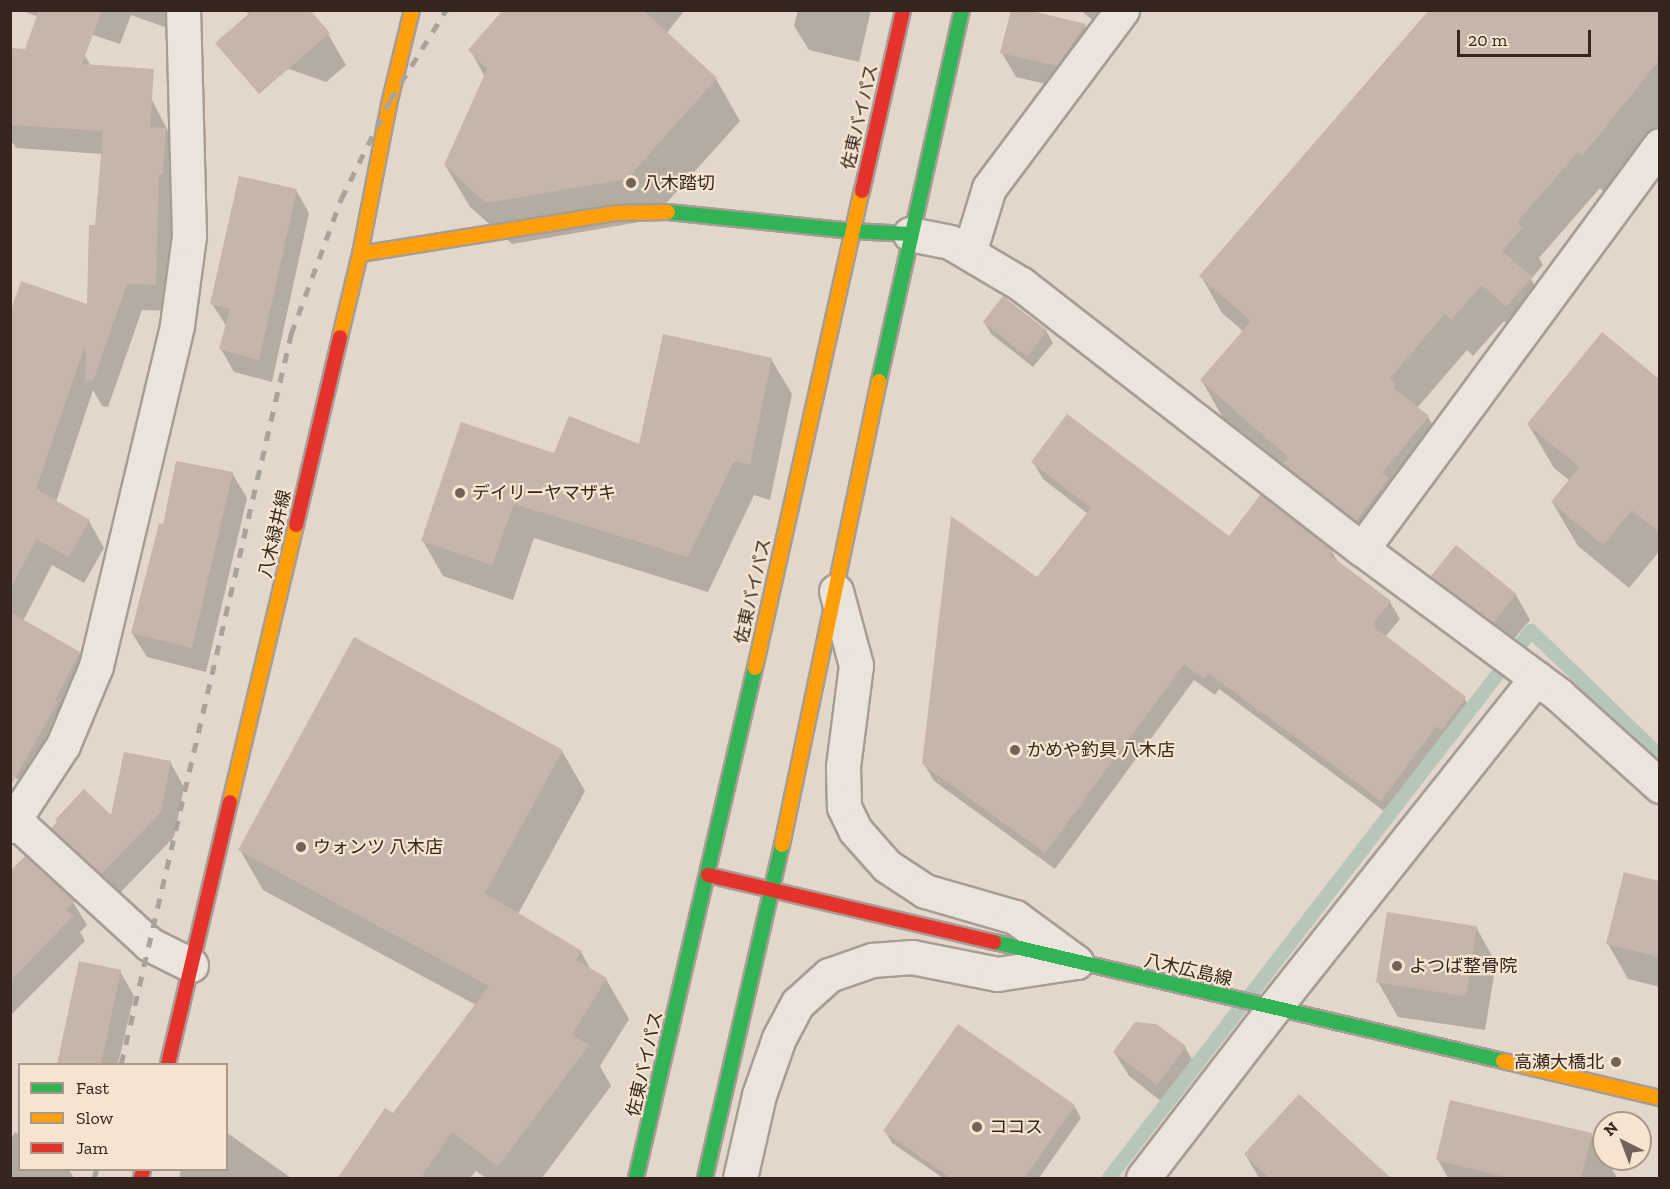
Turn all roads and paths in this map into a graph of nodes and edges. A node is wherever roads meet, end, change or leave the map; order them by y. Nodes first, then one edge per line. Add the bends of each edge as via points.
1 (183, 10) edge
2 (412, 10) edge
3 (903, 10) edge
4 (962, 10) edge
5 (1122, 10) edge
6 (1659, 145) edge
7 (852, 231) junction
8 (910, 234) junction
9 (360, 254) junction
10 (969, 254) junction
11 (1362, 549) junction
12 (836, 591) junction
13 (1536, 678) junction
14 (1659, 786) edge
15 (12, 821) edge
16 (708, 875) junction
17 (773, 890) junction
18 (1076, 962) junction
19 (191, 965) junction
20 (1273, 1009) junction
21 (168, 1063) edge
22 (1659, 1098) edge
23 (636, 1179) edge
24 (705, 1179) edge
25 (740, 1179) edge
26 (1143, 1179) edge

1 - 15 street via 189,236 177,325 96,666 63,745
2 - 9 main road, 八木緑井線
3 - 7 main road, 佐東バイパス
4 - 8 main road
5 - 10 street via 989,188
6 - 11 street
7 - 8 main road
7 - 9 main road via 684,212 617,213
7 - 16 main road, 佐東バイパス
8 - 10 street via 950,242
8 - 12 main road
9 - 19 main road, 八木緑井線
10 - 11 street via 1021,284
11 - 13 street
12 - 17 main road
12 - 18 street via 856,665 843,767 844,807 855,830 887,866 926,891 1015,917
13 - 14 street
13 - 20 street
15 - 19 street via 149,944
16 - 17 main road, 八木広島線
16 - 23 main road, 佐東バイパス
17 - 18 main road, 八木広島線
17 - 24 main road
18 - 20 main road, 八木広島線
18 - 25 street via 997,974 912,957 872,960 829,975 798,1003 779,1038 759,1095
19 - 21 main road, 八木緑井線
20 - 22 main road, 八木広島線
20 - 26 street

